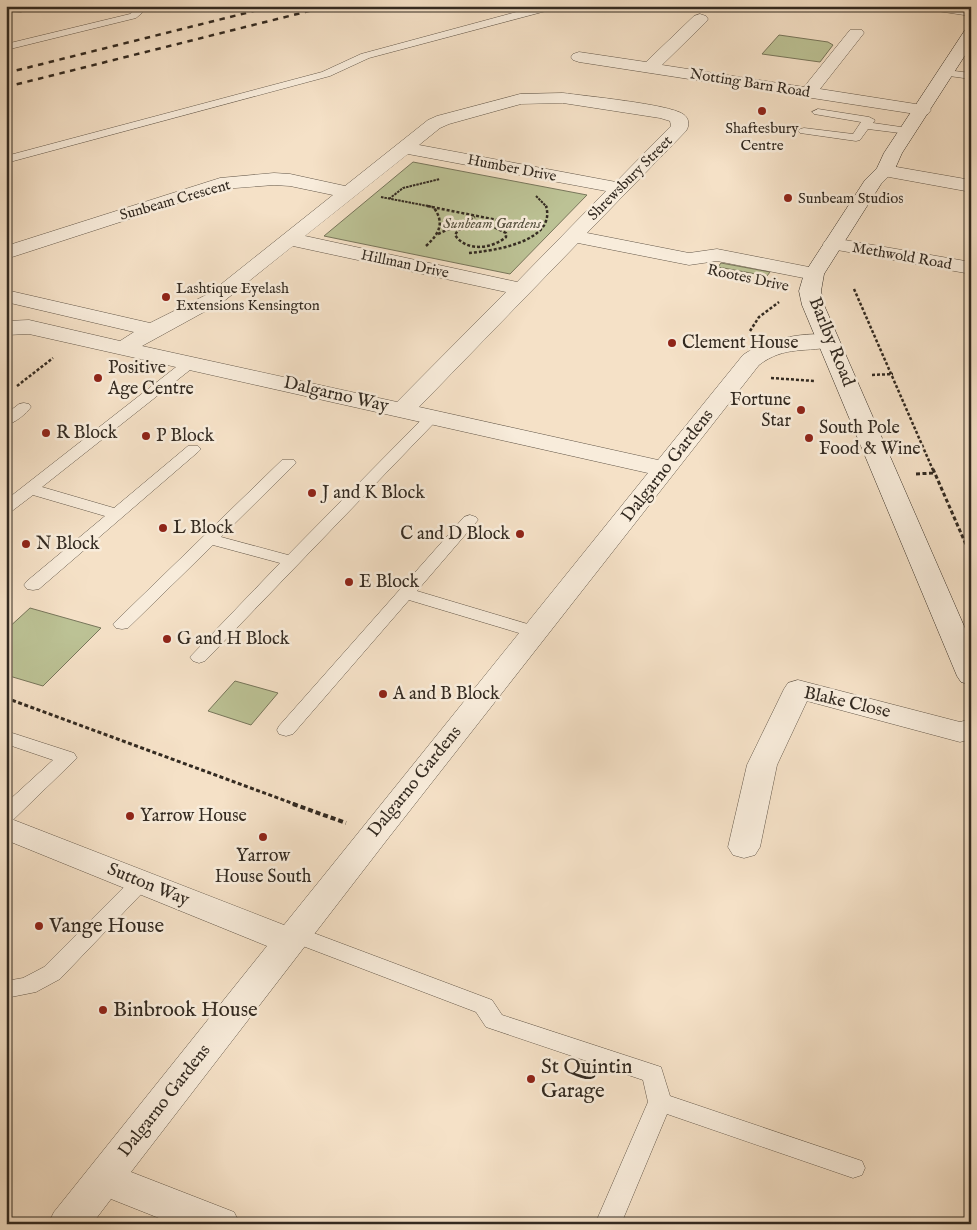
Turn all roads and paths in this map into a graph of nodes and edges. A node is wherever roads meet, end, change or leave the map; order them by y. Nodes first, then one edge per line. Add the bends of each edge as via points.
1 (32, 6) edge
2 (137, 6) edge
3 (560, 6) edge
4 (937, 6) edge
5 (6, 8) edge
6 (971, 11) edge
7 (700, 19) dead end
8 (856, 33) dead end
9 (971, 33) edge
10 (6, 47) edge
11 (579, 57) dead end
12 (650, 68) junction
13 (946, 73) junction
14 (971, 76) edge
15 (809, 92) junction
16 (922, 110) junction
17 (818, 112) dead end
18 (865, 125) junction
19 (804, 131) dead end
20 (908, 131) junction
21 (404, 148) junction
22 (6, 160) edge
23 (885, 171) junction
24 (446, 178) dead end
25 (971, 186) edge
26 (620, 188) junction
27 (348, 192) junction
28 (532, 193) dead end
29 (380, 197) dead end
30 (388, 199) junction
31 (434, 208) junction
32 (477, 216) junction
33 (460, 223) junction
34 (466, 226) junction
35 (541, 229) junction
36 (546, 230) dead end
37 (437, 234) junction
38 (573, 236) junction
39 (289, 239) junction
40 (833, 244) junction
41 (496, 245) junction
42 (500, 248) junction
43 (430, 250) dead end
44 (6, 252) edge
45 (467, 253) dead end
46 (971, 268) edge
47 (812, 282) junction
48 (521, 289) junction
49 (854, 289) dead end
50 (6, 296) edge
51 (6, 328) edge
52 (153, 330) junction
53 (79, 338) junction
54 (828, 341) junction
55 (124, 348) junction
56 (190, 362) junction
57 (772, 371) dead end
58 (893, 374) junction
59 (873, 375) dead end
60 (816, 381) dead end
61 (14, 388) dead end
62 (24, 407) dead end
63 (403, 410) junction
64 (432, 417) junction
65 (6, 421) edge
66 (193, 449) dead end
67 (288, 463) dead end
68 (665, 469) junction
69 (933, 473) junction
70 (919, 474) dead end
71 (30, 489) junction
72 (6, 508) edge
73 (116, 514) junction
74 (470, 520) dead end
75 (210, 539) junction
76 (971, 556) edge
77 (291, 561) junction
78 (33, 585) dead end
79 (407, 594) junction
80 (122, 624) dead end
81 (535, 632) junction
82 (199, 657) dead end
83 (971, 676) edge
84 (6, 698) edge
85 (971, 729) edge
86 (286, 730) dead end
87 (6, 737) edge
88 (6, 815) edge
89 (6, 828) edge
90 (375, 833) junction
91 (744, 847) dead end
92 (141, 882) junction
93 (293, 938) junction
94 (6, 990) edge
95 (660, 1102) junction
96 (853, 1168) dead end
97 (104, 1179) junction
98 (68, 1224) edge
99 (220, 1224) edge
100 (608, 1224) edge

1 - 5 lane
2 - 10 lane via 137,13 133,16
3 - 22 lane via 365,56 326,74
4 - 6 street
7 - 12 street
8 - 15 street
9 - 13 street, Barlby Road
11 - 12 street, Notting Barn Road
12 - 15 street, Notting Barn Road
13 - 14 lane
13 - 16 street, Barlby Road
15 - 16 street, Notting Barn Road
16 - 20 street, Barlby Road
17 - 18 lane via 869,120
18 - 19 lane via 856,138
18 - 20 lane
20 - 23 street, Barlby Road
21 - 26 street, Humber Drive
21 - 26 street, Shrewsbury Street via 434,124 520,99 572,98 676,117 680,127
21 - 27 street, Shrewsbury Street
23 - 25 street
23 - 40 street, Barlby Road via 874,180
24 - 30 path via 403,188
26 - 38 street, Shrewsbury Street
27 - 39 street, Shrewsbury Street
27 - 44 street, Sunbeam Crescent via 274,179 220,184
28 - 35 path via 546,207 547,218
29 - 30 path
30 - 31 path
31 - 32 path
31 - 37 path via 442,222
32 - 33 path
32 - 35 path
33 - 34 path
33 - 37 path
34 - 41 path via 485,224 502,229 506,238
34 - 41 path via 458,230 457,240 473,246
35 - 36 path
35 - 42 path via 513,245
37 - 43 path via 422,249
38 - 47 street, Rootes Drive via 689,259 703,269
38 - 48 street, Shrewsbury Street
39 - 48 street, Hillman Drive
39 - 52 street, Shrewsbury Street via 217,297
40 - 46 street, Methwold Road
40 - 47 street, Barlby Road
41 - 42 path
42 - 45 path
47 - 54 street, Barlby Road via 813,305
48 - 63 street, Shrewsbury Street
49 - 58 path
50 - 52 street
51 - 53 street, Dalgarno Way via 29,327
52 - 55 street, Shrewsbury Street
53 - 55 street, Dalgarno Way
53 - 61 path
54 - 68 street, Dalgarno Gardens via 760,352
54 - 83 street, Barlby Road
55 - 56 street, Dalgarno Way
56 - 63 street, Dalgarno Way
56 - 71 lane
57 - 60 path via 766,378
58 - 59 path
58 - 69 path
62 - 65 lane
63 - 64 street, Dalgarno Way
64 - 68 street, Dalgarno Way
64 - 77 lane
66 - 73 lane
67 - 75 lane
68 - 81 street, Dalgarno Gardens
69 - 70 path
69 - 76 path
71 - 72 lane
71 - 73 lane
73 - 78 lane
74 - 79 lane
75 - 77 lane
75 - 80 lane
77 - 82 lane
79 - 81 lane
79 - 86 lane
81 - 90 street, Dalgarno Gardens
84 - 90 path
85 - 91 street, Blake Close via 960,732 798,689 762,765
87 - 88 lane via 67,758
89 - 92 street, Sutton Way
90 - 93 street, Dalgarno Gardens
92 - 93 street, Sutton Way
92 - 94 lane via 52,973 28,986
93 - 95 lane via 484,1006 494,1021 653,1074
93 - 97 street, Dalgarno Gardens
95 - 96 lane
95 - 100 lane
97 - 98 street, Dalgarno Gardens
97 - 99 street

